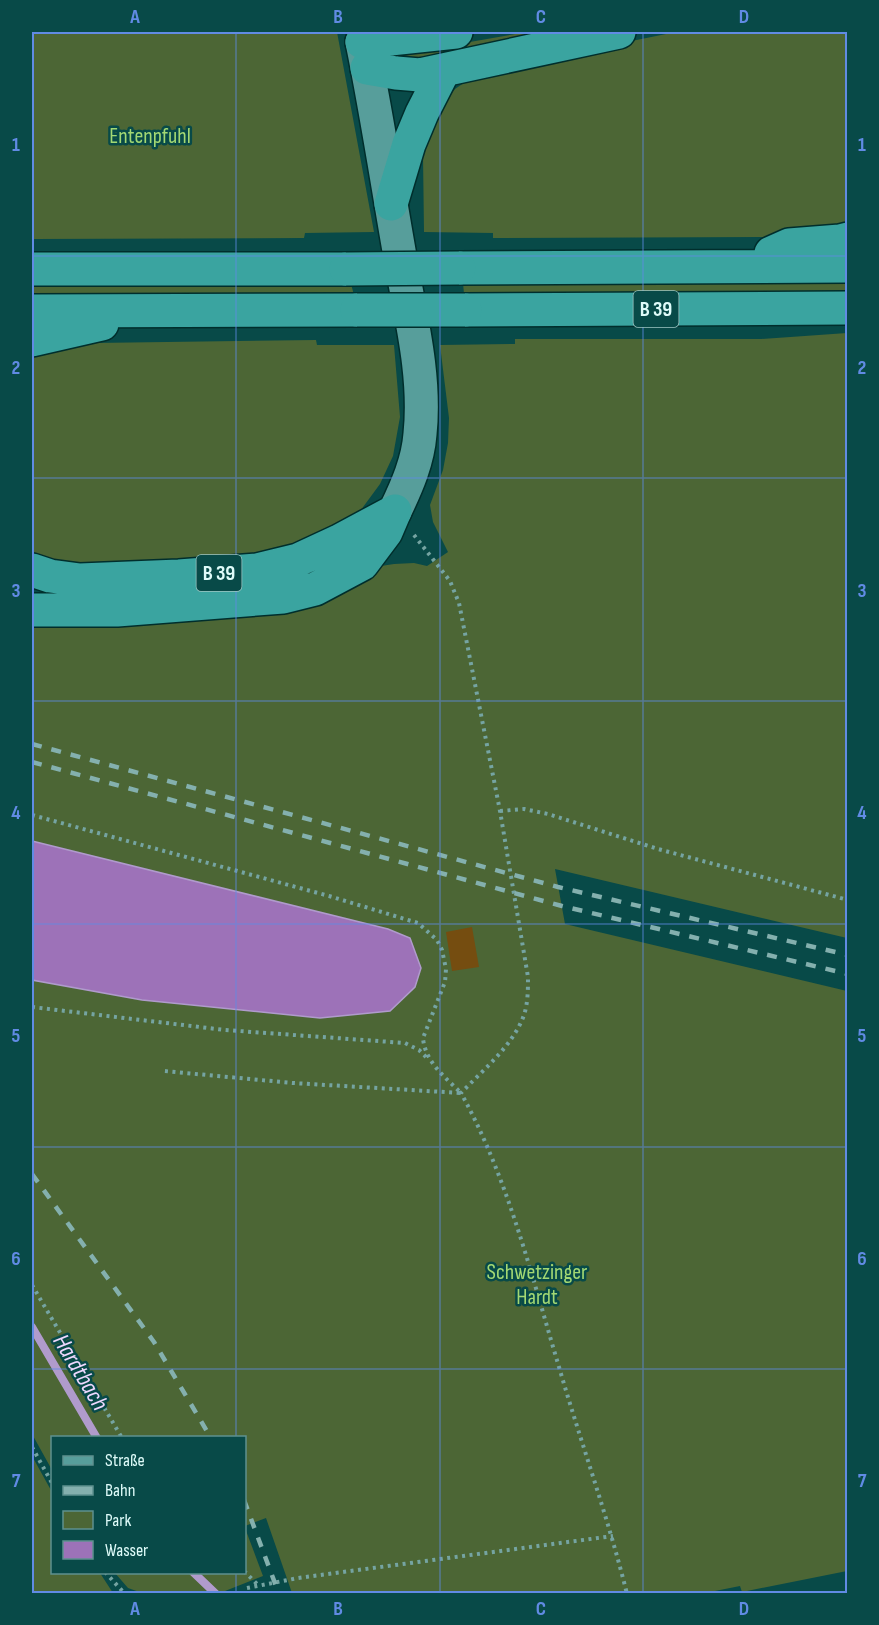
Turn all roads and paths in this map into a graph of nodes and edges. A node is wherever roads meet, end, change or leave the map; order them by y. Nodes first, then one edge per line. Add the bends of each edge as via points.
1 (456, 32) edge
2 (619, 32) edge
3 (363, 47) edge
4 (444, 70) junction
5 (391, 204) junction
6 (848, 239) edge
7 (848, 266) edge
8 (740, 267) junction
9 (32, 269) edge
10 (848, 308) edge
11 (32, 311) edge
12 (153, 312) junction
13 (32, 340) edge
14 (395, 511) junction
15 (32, 570) edge
16 (32, 610) edge
17 (500, 811) junction
18 (32, 815) edge
19 (848, 900) edge
20 (32, 1007) edge
21 (430, 1061) junction
22 (164, 1071) dead end
23 (461, 1093) junction
24 (32, 1285) edge
25 (121, 1436) edge
26 (32, 1447) edge
27 (51, 1481) edge
28 (613, 1536) junction
29 (246, 1573) edge
30 (106, 1574) edge
31 (257, 1584) junction
32 (247, 1588) dead end
33 (125, 1593) edge
34 (627, 1593) edge

1 - 3 highway
2 - 4 highway
3 - 4 highway via 396,73 420,75
3 - 5 main road
4 - 5 highway via 409,144
5 - 14 main road via 416,346 422,412 415,464
6 - 8 highway, B 39 via 789,245
7 - 8 highway, B 39
8 - 9 highway, B 39, bridge
10 - 12 highway, B 39, bridge
11 - 12 highway, B 39
12 - 13 highway, B 39
14 - 15 highway, B 39 via 298,560 257,570 80,580
14 - 16 highway via 386,532 362,564 315,589 283,597 139,609
14 - 17 path via 450,582 459,603
17 - 19 path via 524,809 548,814 658,849
17 - 23 path via 528,977 527,999 523,1019 512,1038
18 - 21 path via 418,923 437,940 446,969 445,982 423,1038
20 - 21 path via 225,1030 405,1043
21 - 23 path
22 - 23 path
23 - 28 path via 481,1130 514,1218
24 - 25 path
26 - 27 path
28 - 31 path
28 - 34 path
29 - 31 path
30 - 33 path
31 - 32 path

